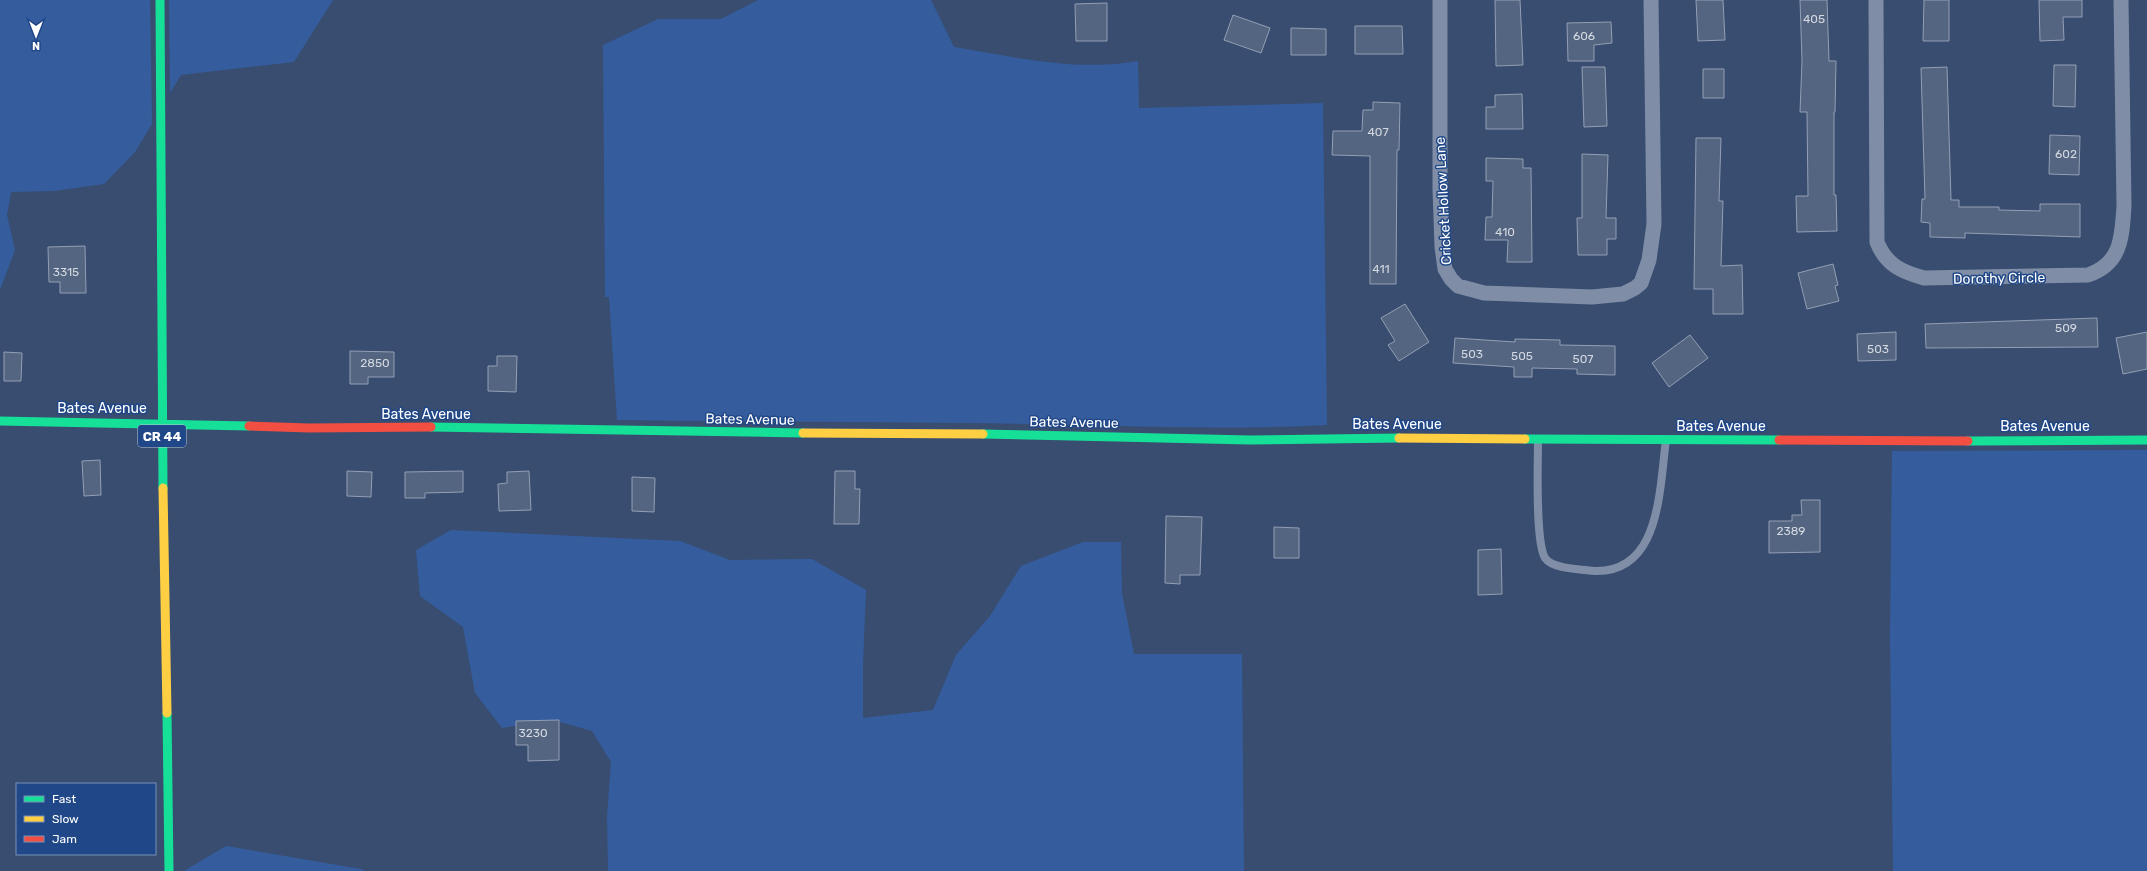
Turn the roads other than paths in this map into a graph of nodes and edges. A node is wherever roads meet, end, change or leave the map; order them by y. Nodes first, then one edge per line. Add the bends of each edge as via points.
1 (160, 0) edge
2 (1440, 0) edge
3 (1651, 0) edge
4 (1876, 0) edge
5 (2120, 0) edge
6 (0, 421) edge
7 (162, 422) junction
8 (1538, 439) junction
9 (1666, 440) junction
10 (2147, 440) edge
11 (169, 871) edge

1 - 7 street, CR 44
2 - 3 street, Cricket Hollow Lane via 1440,189 1445,269 1458,286 1484,293 1592,297 1623,294 1635,288 1641,283 1649,260 1654,224
4 - 5 street, Dorothy Circle via 1877,242 1881,252 1895,268 1924,278 2088,275 2110,262 2117,253 2123,231 2124,206
6 - 7 street, Bates Avenue
7 - 8 street, Bates Avenue via 309,428 428,427 792,434 958,433 1250,440
7 - 11 street, CR 44
8 - 9 street, Bates Avenue
8 - 9 lane via 1539,519 1545,558 1552,563 1589,571 1623,565 1636,556 1646,544 1652,531 1657,506
9 - 10 street, Bates Avenue

